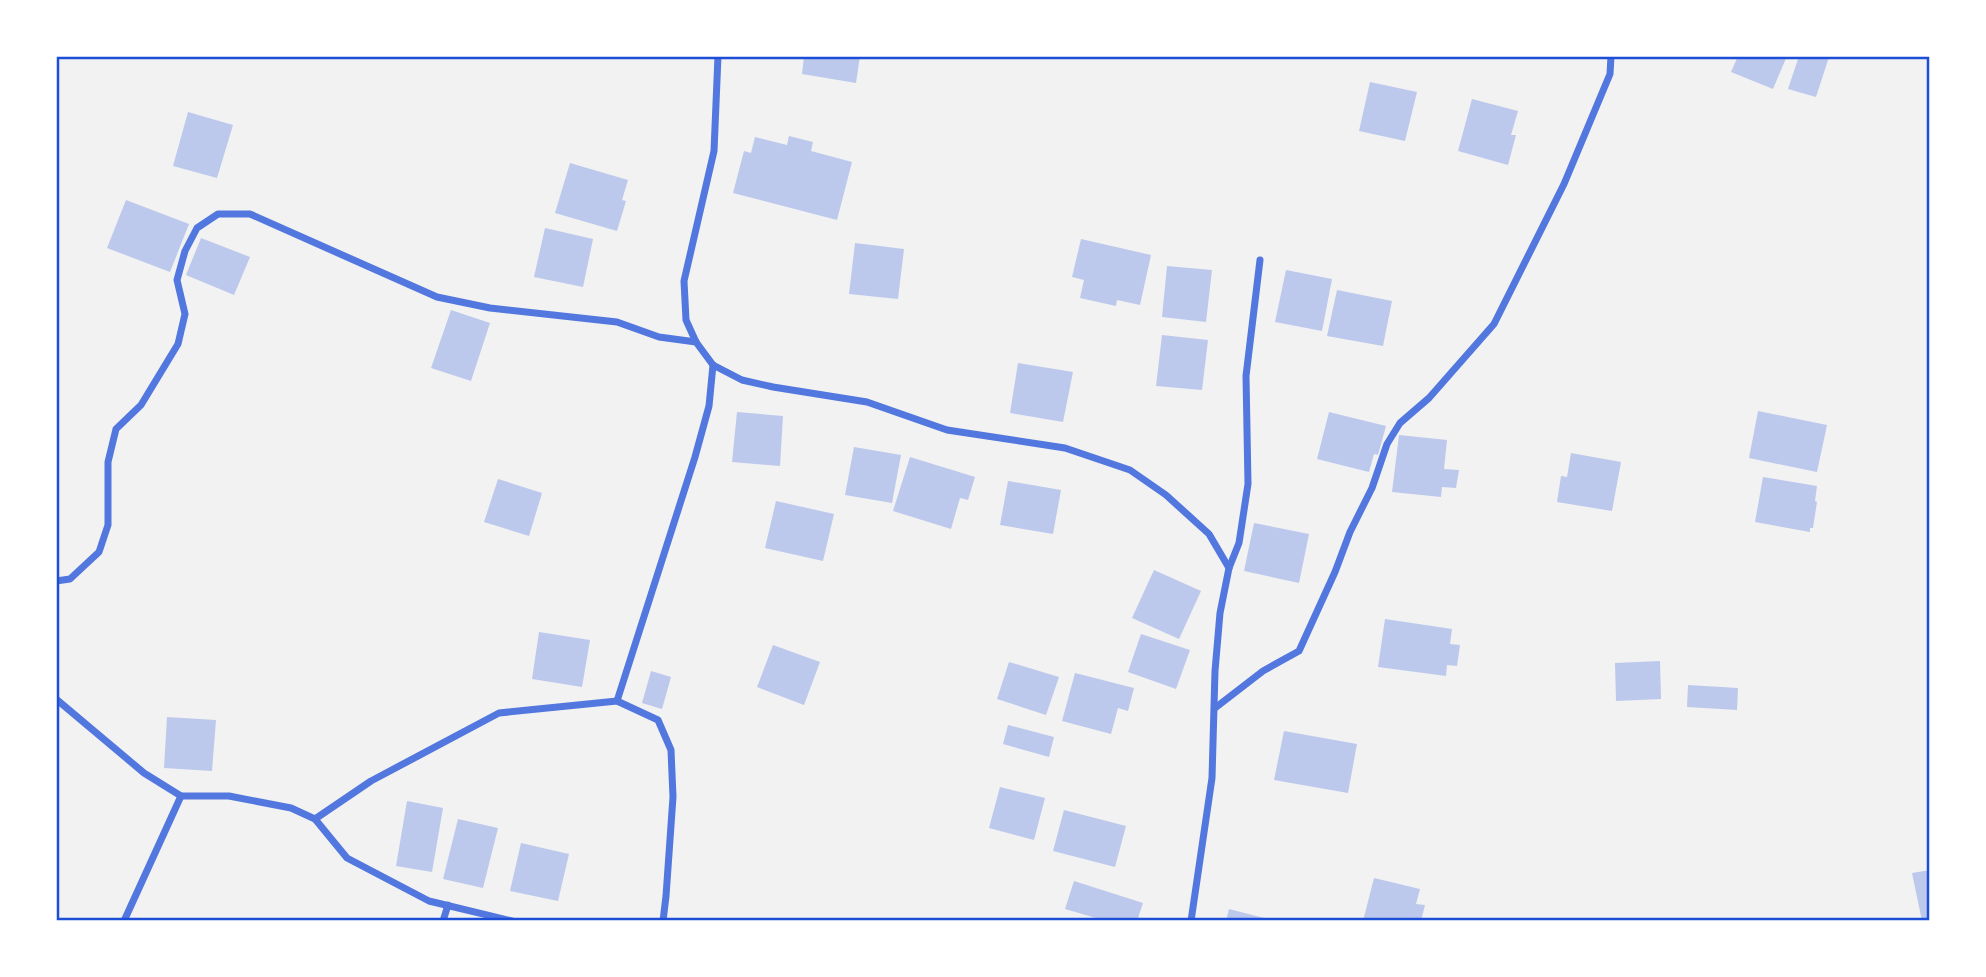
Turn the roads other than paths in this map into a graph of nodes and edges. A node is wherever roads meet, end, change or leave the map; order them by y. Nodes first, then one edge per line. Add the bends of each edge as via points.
1 (718, 56) edge
2 (1611, 56) edge
3 (1260, 260) dead end
4 (696, 342) junction
5 (713, 365) junction
6 (1228, 568) junction
7 (56, 581) edge
8 (56, 699) edge
9 (617, 701) junction
10 (1215, 708) junction
11 (181, 796) junction
12 (315, 819) junction
13 (448, 905) junction
14 (124, 921) edge
15 (443, 921) edge
16 (512, 921) edge
17 (663, 921) edge
18 (1191, 921) edge

1 - 4 street via 714,151 684,281 686,320
2 - 10 street via 1610,75 1564,184 1494,324 1429,398 1400,423 1387,444 1299,650
3 - 6 street via 1246,376 1248,484 1239,543
4 - 5 street
4 - 7 street via 659,337 617,322 436,297 250,214 218,215 197,228 177,280 185,314 178,344 141,405 116,429 108,462 108,525 99,552 70,579
5 - 6 street via 742,380 867,402 947,430 1065,448 1130,470 1209,534
5 - 9 street via 709,406 695,457
6 - 10 street via 1220,613
8 - 11 street via 144,773
9 - 12 street via 499,713 371,780
9 - 17 street via 659,720 671,750 672,822
10 - 18 street via 1212,778
11 - 12 street via 229,796 291,808
11 - 14 street
12 - 13 street via 347,858 429,901
13 - 15 street
13 - 16 street

